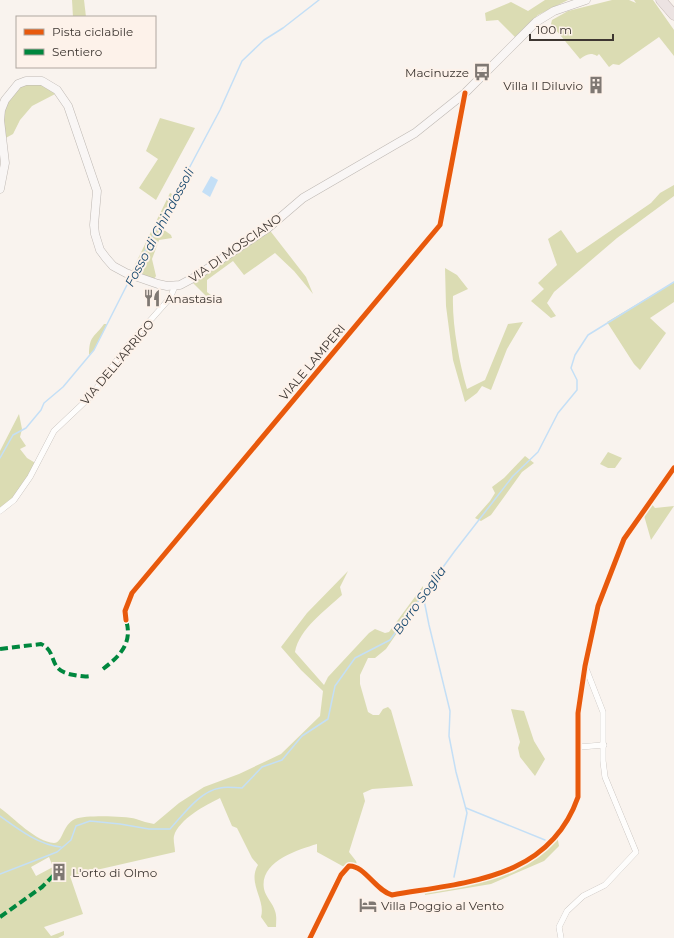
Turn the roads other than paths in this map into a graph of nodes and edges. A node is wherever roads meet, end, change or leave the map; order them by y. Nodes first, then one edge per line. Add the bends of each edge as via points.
1 (586, 0) edge
2 (661, 0) edge
3 (674, 15) edge
4 (465, 93) junction
5 (0, 189) edge
6 (175, 286) junction
7 (674, 468) edge
8 (0, 511) edge
9 (126, 620) dead end
10 (585, 666) junction
11 (604, 745) junction
12 (579, 747) junction
13 (310, 938) edge
14 (561, 938) edge

1 - 4 main road, VIA DI MOSCIANO via 554,11 536,22
2 - 3 highway
4 - 6 main road, VIA DI MOSCIANO via 415,133 304,198 268,228 195,277
4 - 9 street, VIALE LAMPERI via 440,225 132,592 125,611
5 - 6 main road, VIA DI MOSCIANO via 5,163 1,110 5,100 18,84 26,80 42,81 57,90 68,106 93,178 96,191 94,225 100,250 114,266 133,276
6 - 8 street, VIA DELL'ARRIGO via 170,298 125,349 92,396 54,431 30,477 14,500
7 - 10 street via 619,548 598,606
10 - 11 street via 603,712
10 - 12 street via 578,713
11 - 12 street
11 - 14 street via 605,777 636,852 605,886 583,896 567,911 559,927
12 - 13 street via 578,797 575,806 556,838 537,855 524,864 492,877 392,895 382,891 358,868 349,866 341,875

